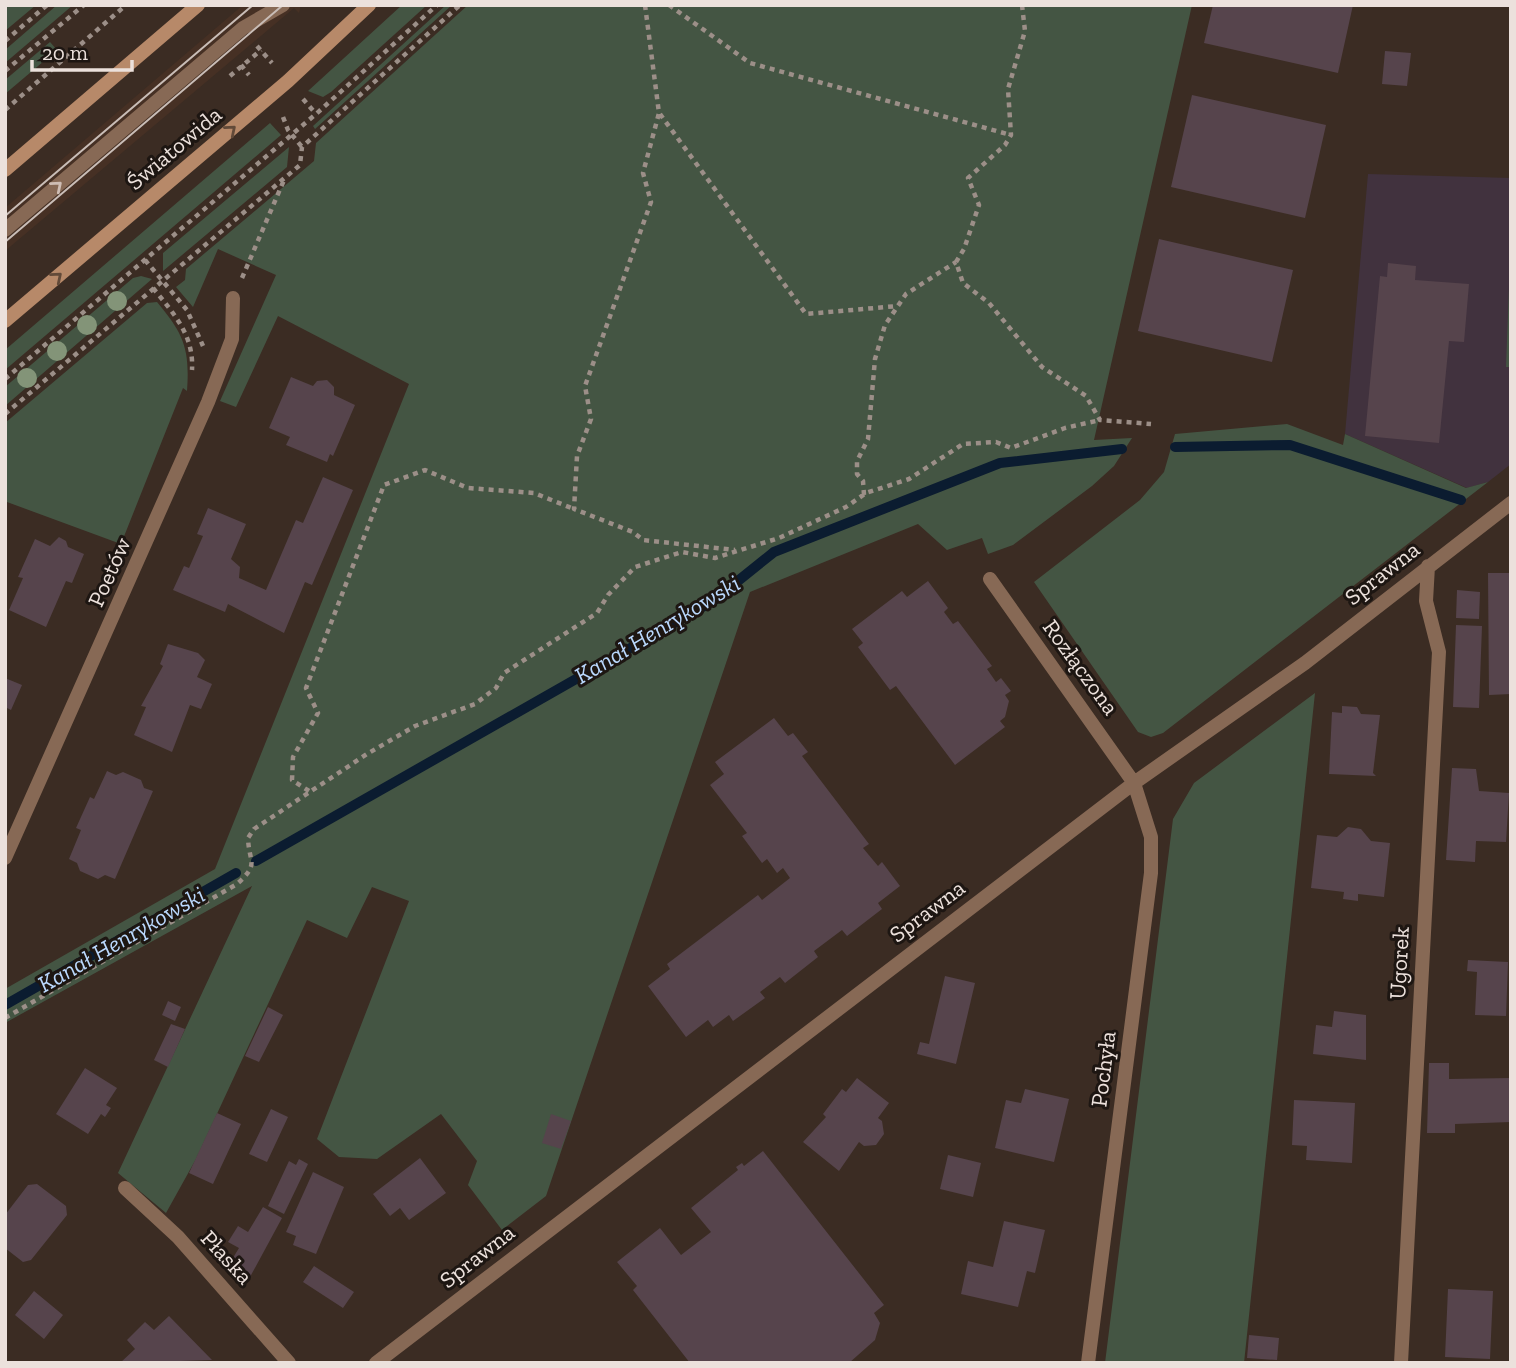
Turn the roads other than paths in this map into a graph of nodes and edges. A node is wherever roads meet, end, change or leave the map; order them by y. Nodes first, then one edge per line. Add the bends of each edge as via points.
1 (198, 5) edge
2 (283, 5) edge
3 (368, 5) edge
4 (5, 170) edge
5 (5, 230) edge
6 (233, 298) road end
7 (5, 321) edge
8 (1511, 503) edge
9 (1428, 566) junction
10 (990, 579) dead end
11 (1134, 783) junction
12 (5, 858) edge
13 (125, 1188) dead end
14 (289, 1363) edge
15 (376, 1363) edge
16 (1088, 1363) edge
17 (1401, 1363) edge

1 - 4 street
5 -> 2 street via 243,29
7 -> 3 street, Światowida via 288,81
6 - 12 street, Poetów via 232,339 208,402
8 - 9 street, Sprawna
9 - 11 street, Sprawna via 1305,663
9 - 17 street, Ugorek via 1426,601 1439,652
10 - 11 street, Rozłączona
11 - 15 street, Sprawna
11 - 16 street, Pochyła via 1151,837 1151,873
13 - 14 street, Płaska via 178,1237

